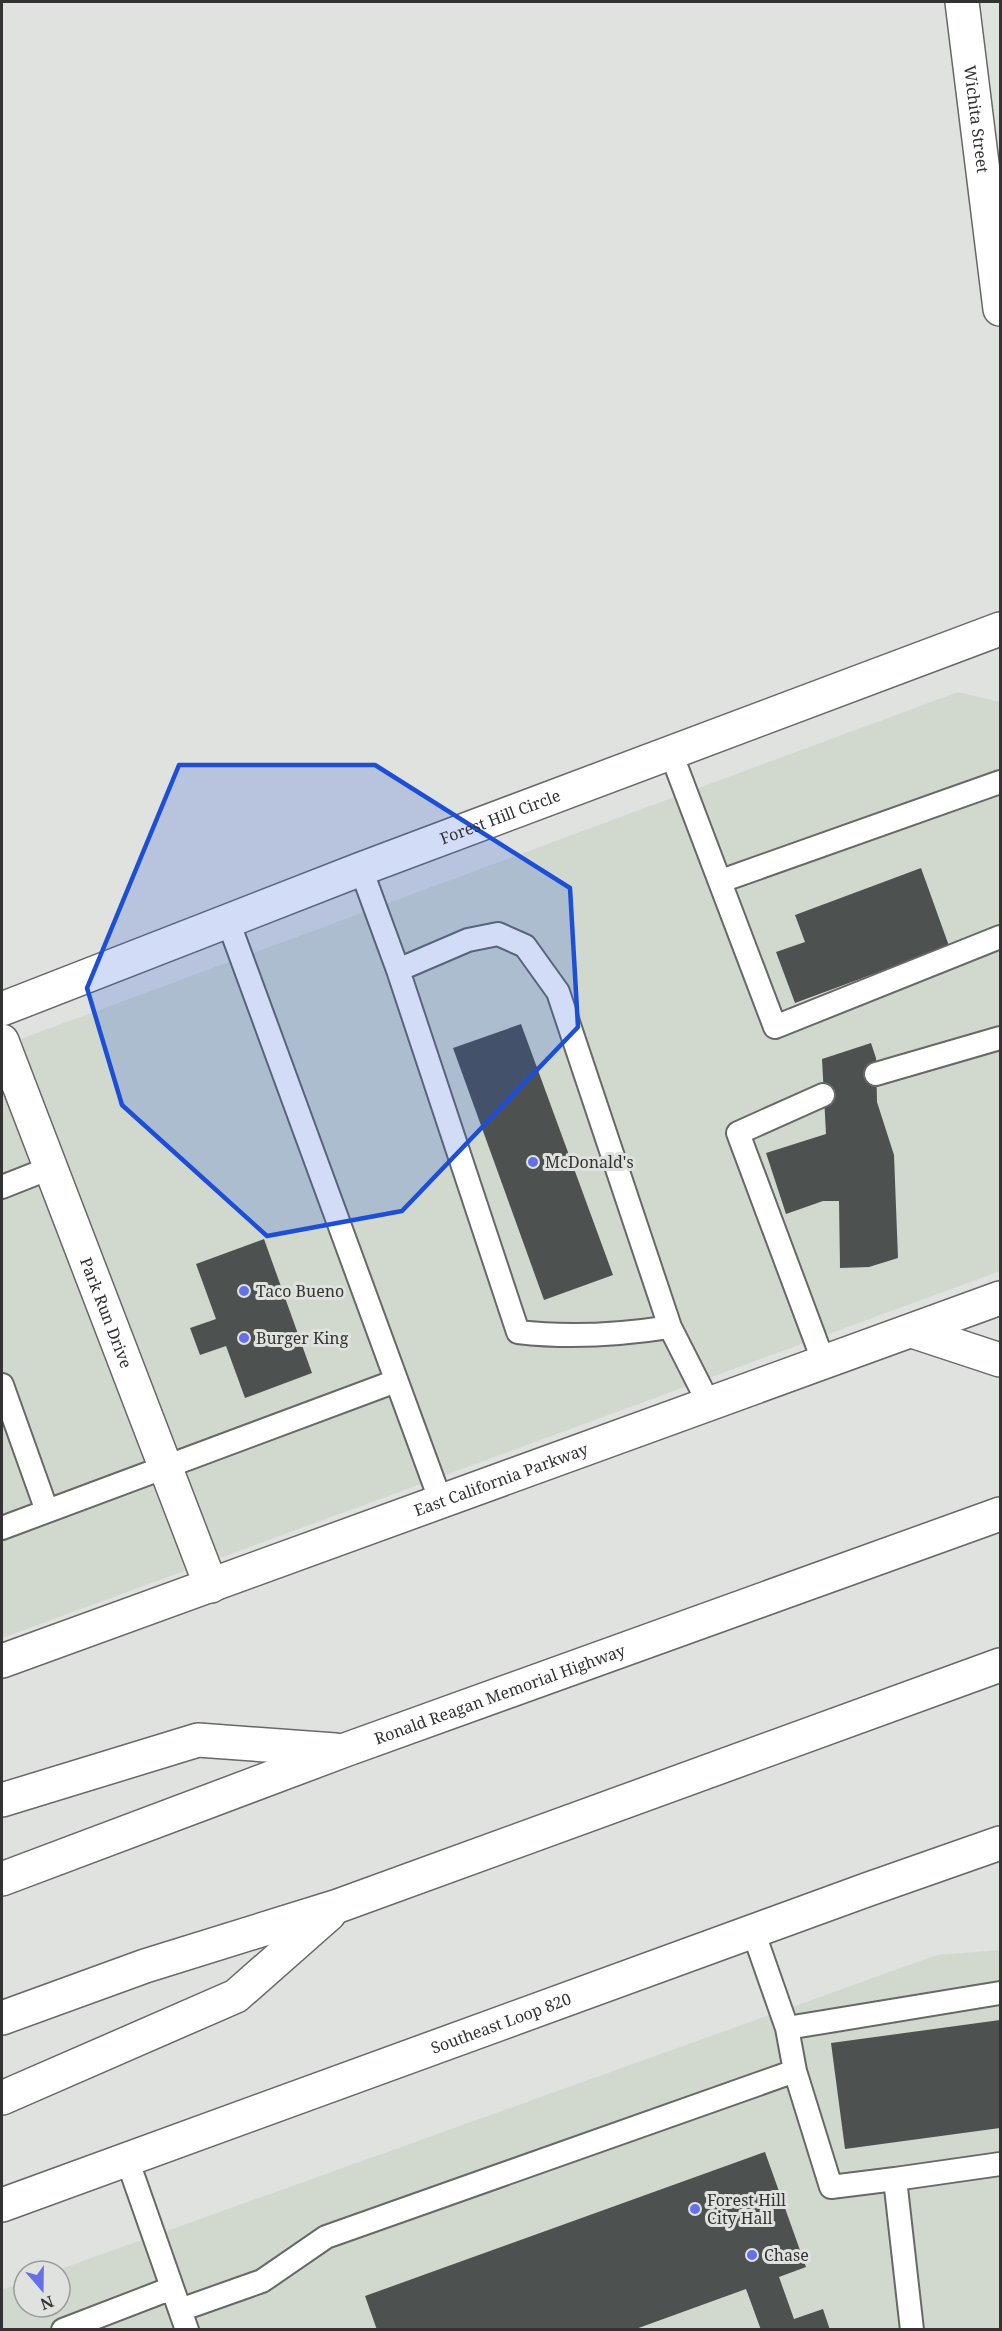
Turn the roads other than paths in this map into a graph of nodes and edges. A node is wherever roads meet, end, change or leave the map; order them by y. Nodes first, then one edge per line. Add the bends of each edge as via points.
1 (962, 2) edge
2 (1000, 309) edge
3 (1000, 629) edge
4 (671, 753) junction
5 (1000, 782) edge
6 (362, 869) junction
7 (721, 881) junction
8 (228, 921) junction
9 (1000, 937) edge
10 (398, 970) junction
11 (2, 1009) edge
12 (1000, 1038) edge
13 (2, 1041) edge
14 (876, 1074) dead end
15 (823, 1095) dead end
16 (50, 1168) junction
17 (2, 1187) edge
18 (1000, 1299) edge
19 (669, 1327) junction
20 (912, 1330) junction
21 (1000, 1360) edge
22 (824, 1363) junction
23 (396, 1382) junction
24 (2, 1385) edge
25 (710, 1404) junction
26 (165, 1467) junction
27 (441, 1502) junction
28 (47, 1511) junction
29 (1000, 1514) edge
30 (2, 1528) edge
31 (211, 1586) junction
32 (2, 1661) edge
33 (1000, 1665) edge
34 (345, 1750) junction
35 (2, 1800) edge
36 (1000, 1844) edge
37 (2, 1879) edge
38 (338, 1906) junction
39 (753, 1931) junction
40 (1000, 1993) edge
41 (2, 2018) edge
42 (787, 2028) junction
43 (795, 2071) junction
44 (2, 2098) edge
45 (127, 2159) junction
46 (1000, 2164) edge
47 (895, 2180) junction
48 (2, 2205) edge
49 (172, 2288) junction
50 (184, 2320) edge
51 (63, 2330) edge
52 (912, 2330) edge

1 - 2 main road, Wichita Street
3 - 4 main road, Forest Hill Circle
4 - 6 main road, Forest Hill Circle
4 - 7 lane
5 - 7 lane
6 - 8 main road, Forest Hill Circle
6 - 10 lane
7 - 9 lane via 775,1027
8 - 11 main road, Forest Hill Circle
8 - 23 lane
10 - 19 lane via 518,1332 552,1336 625,1334
10 - 19 lane via 468,940 498,934 525,946 558,992
12 - 14 lane
13 - 16 main road, Park Run Drive
15 - 22 lane via 738,1132
16 - 17 lane
16 - 26 main road, Park Run Drive
18 - 20 main road, East California Parkway
19 - 25 lane
20 - 21 main road
20 - 22 main road, East California Parkway
22 - 25 main road, East California Parkway
23 - 26 lane
23 - 27 lane
24 - 28 lane
25 - 27 main road, East California Parkway
26 - 28 lane
26 - 31 main road, Park Run Drive
27 - 31 main road, East California Parkway
28 - 30 lane
29 - 34 main road, Ronald Reagan Memorial Highway
31 - 32 main road, East California Parkway
33 - 38 main road
34 - 35 main road via 198,1740
34 - 37 main road, Ronald Reagan Memorial Highway
36 - 39 main road, Southeast Loop 820
38 - 41 main road via 146,1966
38 - 44 main road via 236,1996
39 - 42 lane
39 - 45 main road, Southeast Loop 820
40 - 42 lane
42 - 43 lane
43 - 47 lane via 831,2187
43 - 50 lane via 326,2237 262,2281
45 - 48 main road, Southeast Loop 820
45 - 49 lane
46 - 47 lane
47 - 52 lane
49 - 50 lane
49 - 51 lane

